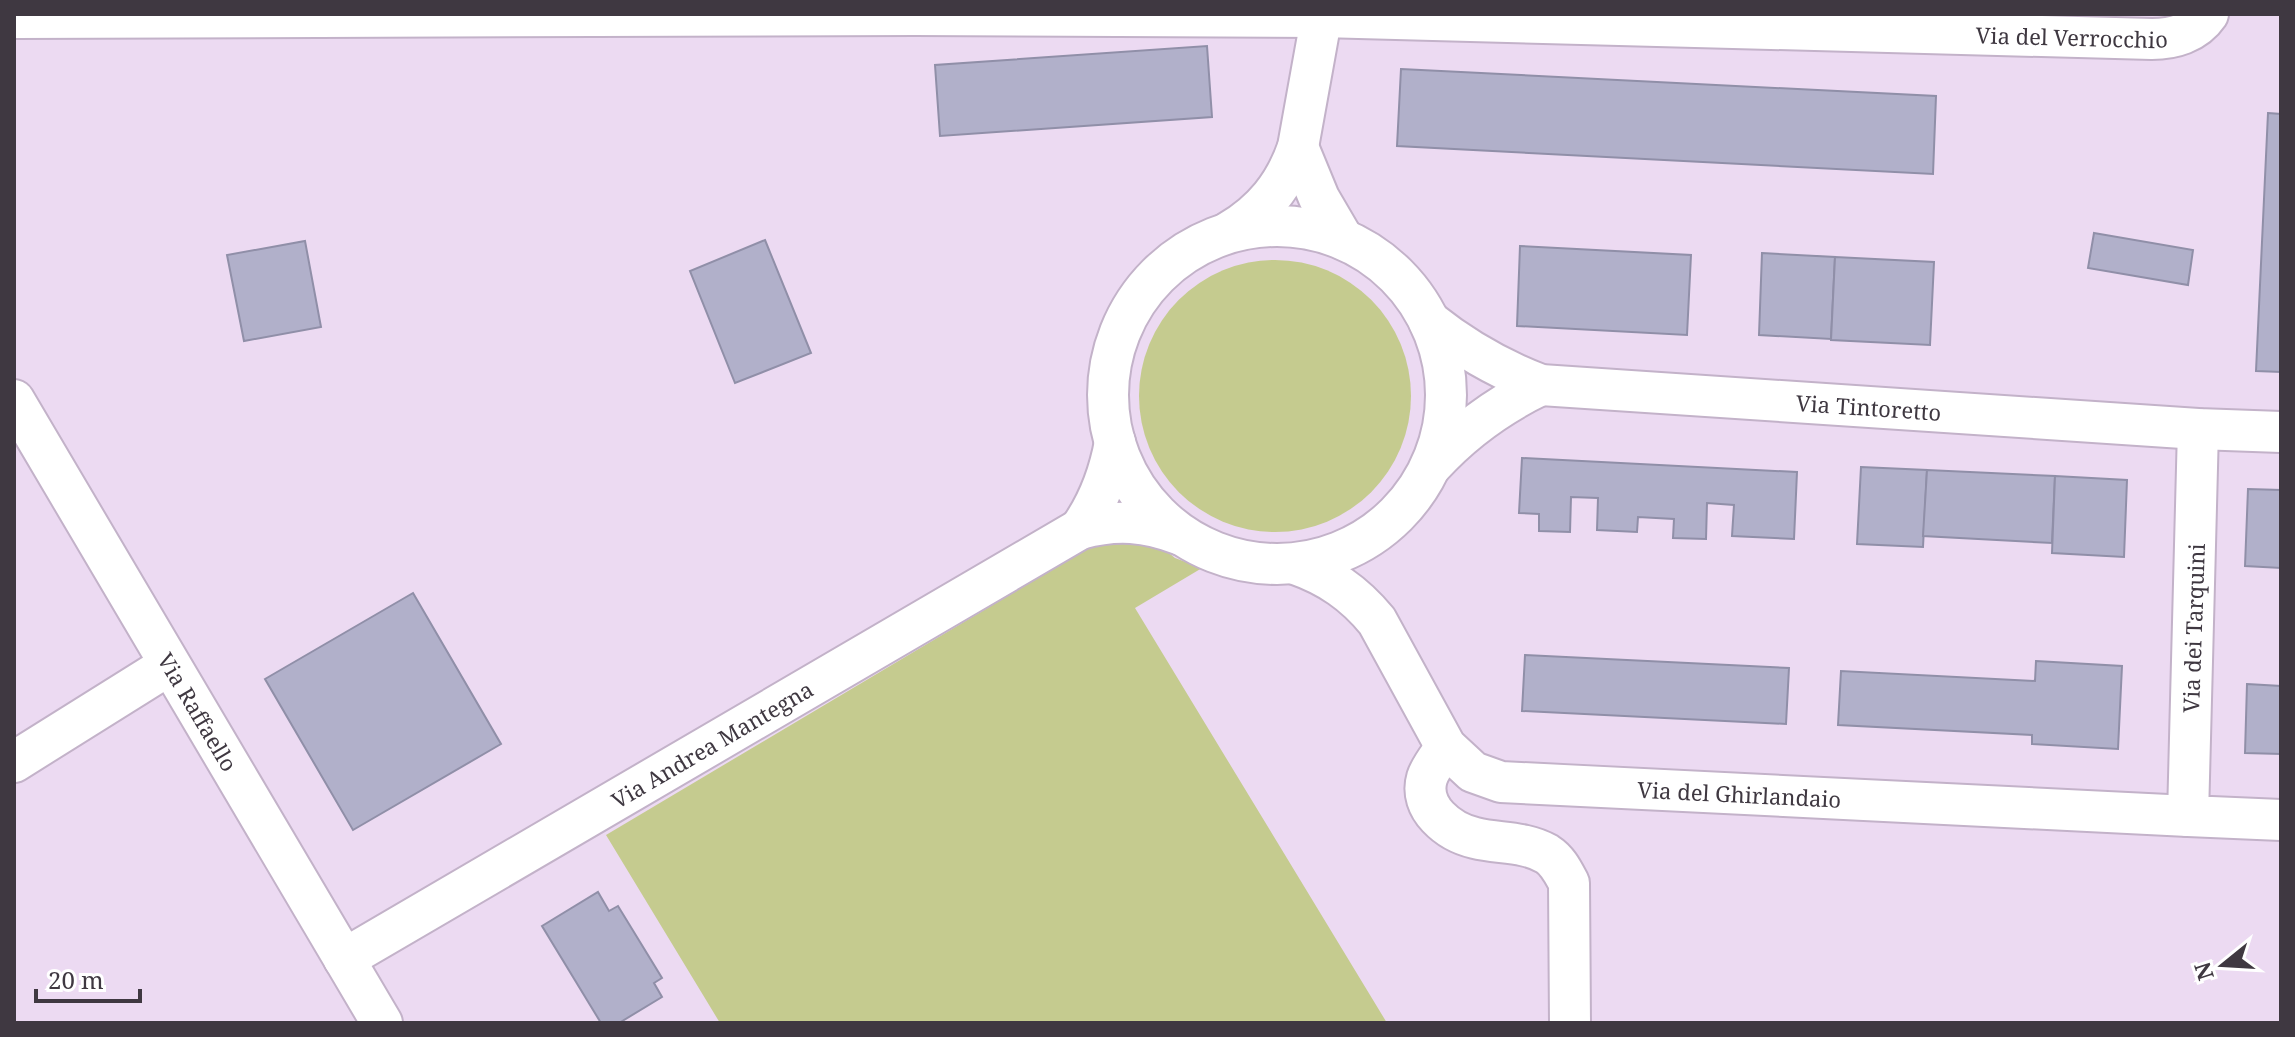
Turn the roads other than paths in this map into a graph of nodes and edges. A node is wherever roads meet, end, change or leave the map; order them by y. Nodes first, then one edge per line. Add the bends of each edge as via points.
1 (916, 14) edge
2 (1321, 15) edge
3 (14, 18) edge
4 (2202, 20) edge
5 (1298, 147) junction
6 (1227, 233) junction
7 (1343, 239) junction
8 (1429, 321) junction
9 (1541, 385) junction
10 (14, 400) edge
11 (2198, 429) junction
12 (2281, 432) edge
13 (1115, 442) junction
14 (1432, 465) junction
15 (1399, 514) junction
16 (1080, 529) junction
17 (1183, 536) junction
18 (1295, 564) junction
19 (1377, 621) junction
20 (169, 665) junction
21 (1446, 747) junction
22 (14, 762) edge
23 (2188, 816) junction
24 (2281, 820) edge
25 (344, 959) junction
26 (382, 1023) edge
27 (1570, 1023) edge

1 - 2 street, Via del Verrocchio
1 - 3 street, Via del Verrocchio
2 - 4 street, Via del Verrocchio via 2152,39 2177,36
2 - 5 street
5 - 6 street via 1270,200
5 - 7 street
6 - 7 street via 1284,226
6 - 13 street via 1175,260 1136,302 1122,328 1109,384
7 - 8 street via 1393,272
8 - 9 street, Via Tintoretto via 1478,357
8 - 14 street via 1440,349 1446,393
9 - 11 street, Via Tintoretto
9 - 14 street via 1492,412
10 - 20 street, Via Raffaello
11 - 12 street
11 - 23 street, Via dei Tarquini
13 - 16 street, Via Andrea Mantegna via 1102,492
13 - 17 street via 1141,494
14 - 15 street
15 - 18 street via 1351,548
15 - 19 street, Via del Ghirlandaio via 1372,560 1370,593
16 - 17 street, Via Andrea Mantegna via 1121,521
16 - 25 street, Via Andrea Mantegna
17 - 18 street via 1236,560
18 - 19 street, Via del Ghirlandaio via 1350,592
19 - 21 street, Via del Ghirlandaio
20 - 22 street
20 - 25 street, Via Raffaello
21 - 23 street, Via del Ghirlandaio via 1473,772 1501,782
21 - 27 street via 1427,778 1425,798 1433,813 1474,838 1512,842 1547,854 1569,883
23 - 24 street
25 - 26 street, Via Raffaello

